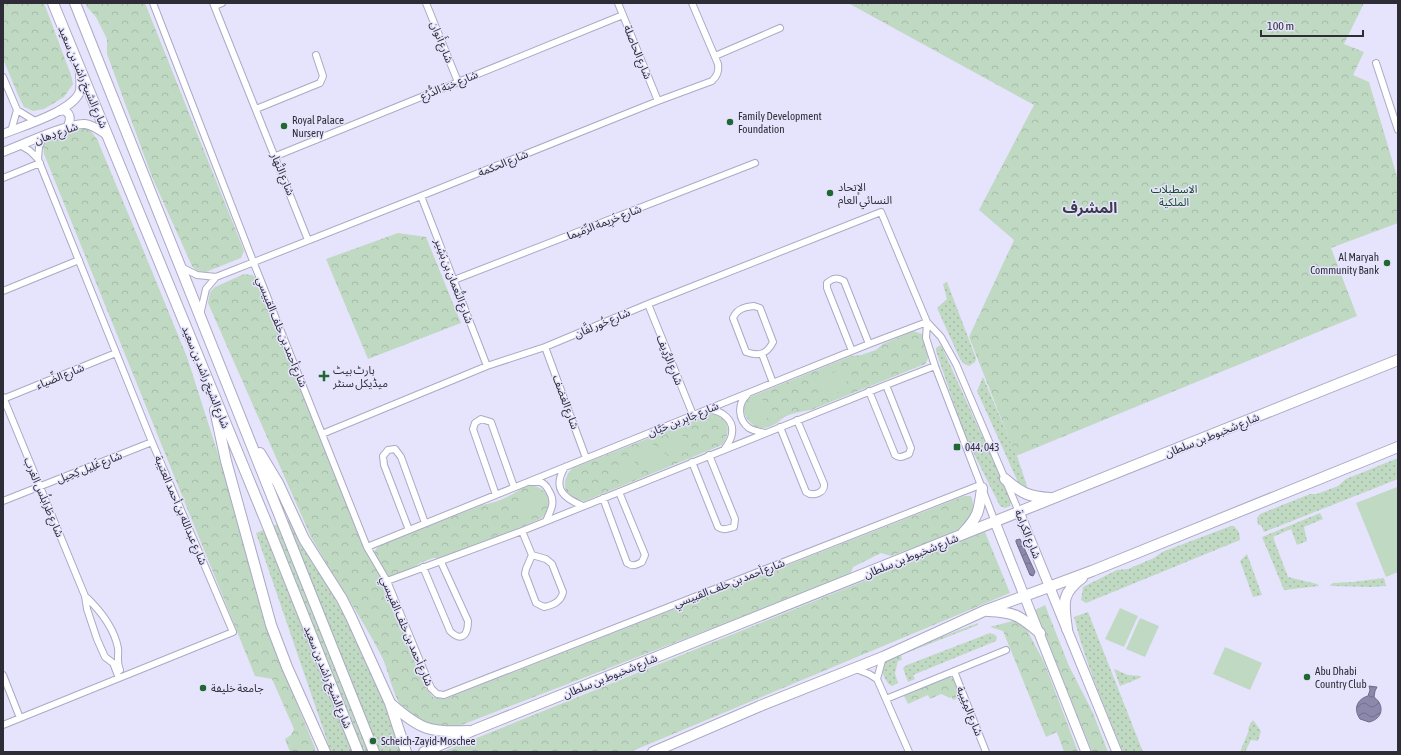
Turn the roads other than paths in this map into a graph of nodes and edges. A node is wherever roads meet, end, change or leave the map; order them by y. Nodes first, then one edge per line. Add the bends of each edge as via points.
1 (53, 3) edge
2 (75, 3) edge
3 (153, 3) edge
4 (222, 3) edge
5 (426, 3) edge
6 (618, 3) edge
7 (692, 3) edge
8 (214, 5) edge
9 (623, 15) junction
10 (780, 28) dead end
11 (316, 55) dead end
12 (715, 56) junction
13 (1376, 63) dead end
14 (80, 70) junction
15 (3, 77) edge
16 (458, 82) junction
17 (658, 101) junction
18 (256, 109) junction
19 (17, 110) junction
20 (59, 112) junction
21 (35, 121) junction
22 (68, 126) junction
23 (1398, 130) edge
24 (7, 132) edge
25 (107, 135) junction
26 (43, 137) junction
27 (20, 145) junction
28 (3, 152) edge
29 (276, 156) junction
30 (39, 161) junction
31 (755, 163) dead end
32 (3, 178) edge
33 (421, 196) junction
34 (881, 212) joint
35 (308, 240) junction
36 (79, 260) junction
37 (253, 261) junction
38 (181, 267) junction
39 (216, 276) junction
40 (454, 280) junction
41 (3, 291) edge
42 (648, 304) junction
43 (200, 315) junction
44 (927, 322) junction
45 (869, 344) junction
46 (545, 346) junction
47 (852, 351) junction
48 (116, 353) junction
49 (762, 354) junction
50 (1398, 360) edge
51 (487, 366) junction
52 (936, 366) junction
53 (208, 381) junction
54 (773, 383) junction
55 (886, 385) junction
56 (869, 392) junction
57 (749, 393) junction
58 (3, 398) edge
59 (708, 410) junction
60 (693, 415) junction
61 (242, 420) junction
62 (797, 420) junction
63 (780, 427) junction
64 (764, 433) junction
65 (322, 434) junction
66 (152, 442) junction
67 (1398, 447) edge
68 (724, 450) junction
69 (709, 455) junction
70 (586, 458) junction
71 (692, 462) junction
72 (565, 467) junction
73 (1005, 479) junction
74 (528, 482) junction
75 (39, 486) junction
76 (514, 487) junction
77 (981, 487) junction
78 (619, 492) junction
79 (496, 495) junction
80 (602, 498) junction
81 (1054, 498) junction
82 (3, 500) edge
83 (583, 506) junction
84 (1019, 512) junction
85 (546, 521) junction
86 (995, 522) junction
87 (425, 523) junction
88 (409, 530) junction
89 (522, 531) junction
90 (960, 536) junction
91 (367, 547) junction
92 (532, 555) junction
93 (441, 562) junction
94 (423, 567) junction
95 (1092, 571) junction
96 (387, 581) junction
97 (1049, 587) junction
98 (1025, 595) junction
99 (85, 596) junction
100 (984, 611) junction
101 (1067, 629) junction
102 (1040, 633) junction
103 (1006, 650) dead end
104 (884, 657) junction
105 (856, 669) junction
106 (954, 671) junction
107 (3, 675) edge
108 (121, 678) junction
109 (877, 679) junction
110 (886, 699) junction
111 (390, 703) junction
112 (20, 718) junction
113 (3, 725) edge
114 (474, 730) junction
115 (319, 736) junction
116 (655, 751) edge
117 (318, 752) edge
118 (325, 752) edge
119 (358, 752) edge
120 (374, 752) edge
121 (406, 752) edge
122 (424, 752) edge
123 (909, 752) edge
124 (986, 752) edge
125 (1086, 752) edge
126 (1117, 752) edge

1 - 14 main road, شارع الشيخ راشد بن سعيد
2 - 38 main road, شارع الشيخ راشد بن سعيد
3 - 37 street, شارع أحمد بن خلف القبيسي
4 - 8 street
5 - 16 street, شارع أَنوان
6 - 9 street, شارع الحاصلة
7 - 12 street, شارع الحكمة
8 - 18 street, شارع النَّهار
9 - 16 street, شارع خبَة الدُّرُع
9 - 17 street, شارع الحاصلة
10 - 12 street
11 - 18 street via 323,76 320,83
12 - 17 street, شارع الحكمة via 719,69 712,81
13 - 23 street
14 - 20 street, شارع دِهان via 80,91 76,99
14 - 25 main road, شارع الشيخ راشد بن سعيد
15 - 19 street
16 - 29 street, شارع خبَة الدُّرُع
17 - 33 street, شارع الحكمة
18 - 29 street, شارع النَّهار
19 - 21 street
19 - 24 street
20 - 21 street, شارع دِهان
20 - 22 street via 64,110 71,118
21 - 24 street, شارع دِهان
22 - 25 street, شارع دِهان via 86,124
22 - 26 street, شارع دِهان
25 - 53 main road, شارع الشيخ راشد بن سعيد
26 - 27 street, شارع دِهان
26 - 30 street via 39,147
27 - 28 street, شارع دِهان
27 - 30 street, شارع عبدالله بن أحمد العتيبة
29 - 35 street, شارع النَّهار
30 - 32 street
30 - 36 street, شارع عبدالله بن أحمد العتيبة
31 - 40 street, شارع خَرِيمة الرِّمَيما
33 - 35 street, شارع الحكمة
33 - 40 street, شارع النُّعمان بن بَشِير
34 - 42 street, شارع خُور لفَّان
34 - 44 street, شارع الكرامة
35 - 37 street, شارع الحكمة
36 - 41 street
36 - 48 street, شارع عبدالله بن أحمد العتيبة
37 - 39 street, شارع الحكمة
37 - 65 street, شارع أحمد بن خلف القبيسي
38 - 39 street, شارع الحكمة via 198,275
38 - 43 main road, شارع الشيخ راشد بن سعيد
39 - 43 street via 206,290
40 - 51 street, شارع النُّعمان بن بَشِير
42 - 46 street, شارع خُور لفَّان
42 - 60 street, شارع الرَّدِيف
43 - 61 main road, شارع الشيخ راشد بن سعيد
44 - 45 street, شارع جَابِر بن حَيَّان
44 - 52 street, شارع الكرامة via 926,338
44 - 73 street, شارع الكرامة via 941,337 956,364
45 - 47 street, شارع جَابِر بن حَيَّان
45 - 47 street via 844,281 839,278 832,279 827,283 827,288
46 - 51 street, شارع خُور لفَّان
46 - 70 street, شارع الغضف
47 - 54 street, شارع جَابِر بن حَيَّان
48 - 58 street, شارع الضِّياء
48 - 66 street, شارع عبدالله بن أحمد العتيبة
49 - 49 street via 770,348 772,342 760,308 744,307 736,312 733,318 746,352 753,355
49 - 54 street
50 - 81 main road, شارع شخبوط بن سلطان
51 - 65 street, شارع خُور لفَّان
52 - 55 street
52 - 77 street, شارع الكرامة
53 - 115 main road via 226,461 271,625 286,667
53 - 119 main road, شارع الشيخ راشد بن سعيد
54 - 57 street, شارع جَابِر بن حَيَّان
55 - 56 street
55 - 56 street via 911,448 909,454 901,457 896,455
56 - 62 street
57 - 59 street, شارع جَابِر بن حَيَّان
57 - 64 street via 740,406 742,418 749,428
58 - 75 street, شارع طَرابلُس الغرب
59 - 60 street, شارع جَابِر بن حَيَّان
59 - 68 street via 717,410 725,415 732,426 732,433
60 - 70 street, شارع جَابِر بن حَيَّان
61 - 111 main road via 278,483 304,539 342,600
61 - 120 main road, شارع الشيخ راشد بن سعيد
62 - 63 street
62 - 63 street via 824,484 822,491 813,495 806,492
63 - 64 street
64 - 68 street
65 - 91 street, شارع أحمد بن خلف القبيسي
66 - 75 street, شارع غَلِيل كِحِيل
66 - 108 street, شارع عبدالله بن أحمد العتيبة via 232,632
67 - 95 main road
68 - 69 street
69 - 71 street
69 - 71 street via 736,519 734,527 721,530 718,527
70 - 72 street, شارع جَابِر بن حَيَّان
71 - 78 street
72 - 74 street, شارع جَابِر بن حَيَّان
72 - 83 street via 560,476 561,490 565,497
73 - 81 main road via 1028,495
73 - 84 street, شارع الكرامة
74 - 76 street, شارع جَابِر بن حَيَّان
74 - 85 street via 542,483 552,495 552,509
75 - 82 street, شارع غَلِيل كِحِيل
75 - 99 street, شارع طَرابلُس الغرب
76 - 79 street, شارع جَابِر بن حَيَّان
76 - 79 street via 491,422 481,419 475,423 473,429
77 - 86 street, شارع الكرامة
77 - 90 main road via 977,516
77 - 96 street, شارع أحمد بن خلف القبيسي via 444,695 437,694 431,688
78 - 80 street
78 - 80 street via 645,554 642,562 636,565 628,562
79 - 87 street, شارع جَابِر بن حَيَّان
80 - 83 street
81 - 84 main road, شارع شخبوط بن سلطان
83 - 85 street
84 - 86 main road, شارع شخبوط بن سلطان
84 - 97 main road, شارع الكرامة
85 - 89 street
86 - 90 main road, شارع شخبوط بن سلطان
86 - 98 main road, شارع الكرامة
87 - 88 street, شارع جَابِر بن حَيَّان
87 - 88 street via 401,456 395,449 388,450 383,456 384,465
88 - 91 street, شارع جَابِر بن حَيَّان
89 - 92 street
89 - 93 street
90 - 114 main road, شارع شخبوط بن سلطان
91 - 96 street, شارع أحمد بن خلف القبيسي
92 - 92 street via 546,559 552,564 563,592 559,601 552,605 544,607 536,603 525,574
93 - 94 street
93 - 94 street via 468,621 468,629 462,636 457,637 450,631
94 - 96 street
95 - 97 main road
95 - 101 main road via 1072,586 1066,595 1064,604
97 - 98 main road
97 - 101 main road, شارع الكرامة
98 - 100 main road
98 - 102 main road, شارع الكرامة
99 - 108 street, شارع طَرابلُس الغرب via 97,639 105,657 113,663
99 - 108 street, شارع طَرابلُس الغرب via 95,605 112,631 118,650
100 - 102 main road via 1017,615
100 - 104 main road
101 - 126 main road, شارع الكرامة
102 - 125 main road, شارع الكرامة
103 - 106 street
104 - 105 main road
104 - 109 street
105 - 109 street
105 - 116 main road via 760,706
106 - 110 street
106 - 124 street, شارع المِثِيبة
107 - 112 street
108 - 112 street, شارع عبدالله بن أحمد العتيبة
109 - 110 street
110 - 123 street
111 - 114 main road via 423,728 442,731
111 - 121 main road
112 - 113 street, شارع عبدالله بن أحمد العتيبة
114 - 122 main road, شارع شخبوط بن سلطان
115 - 117 main road
115 - 118 main road

